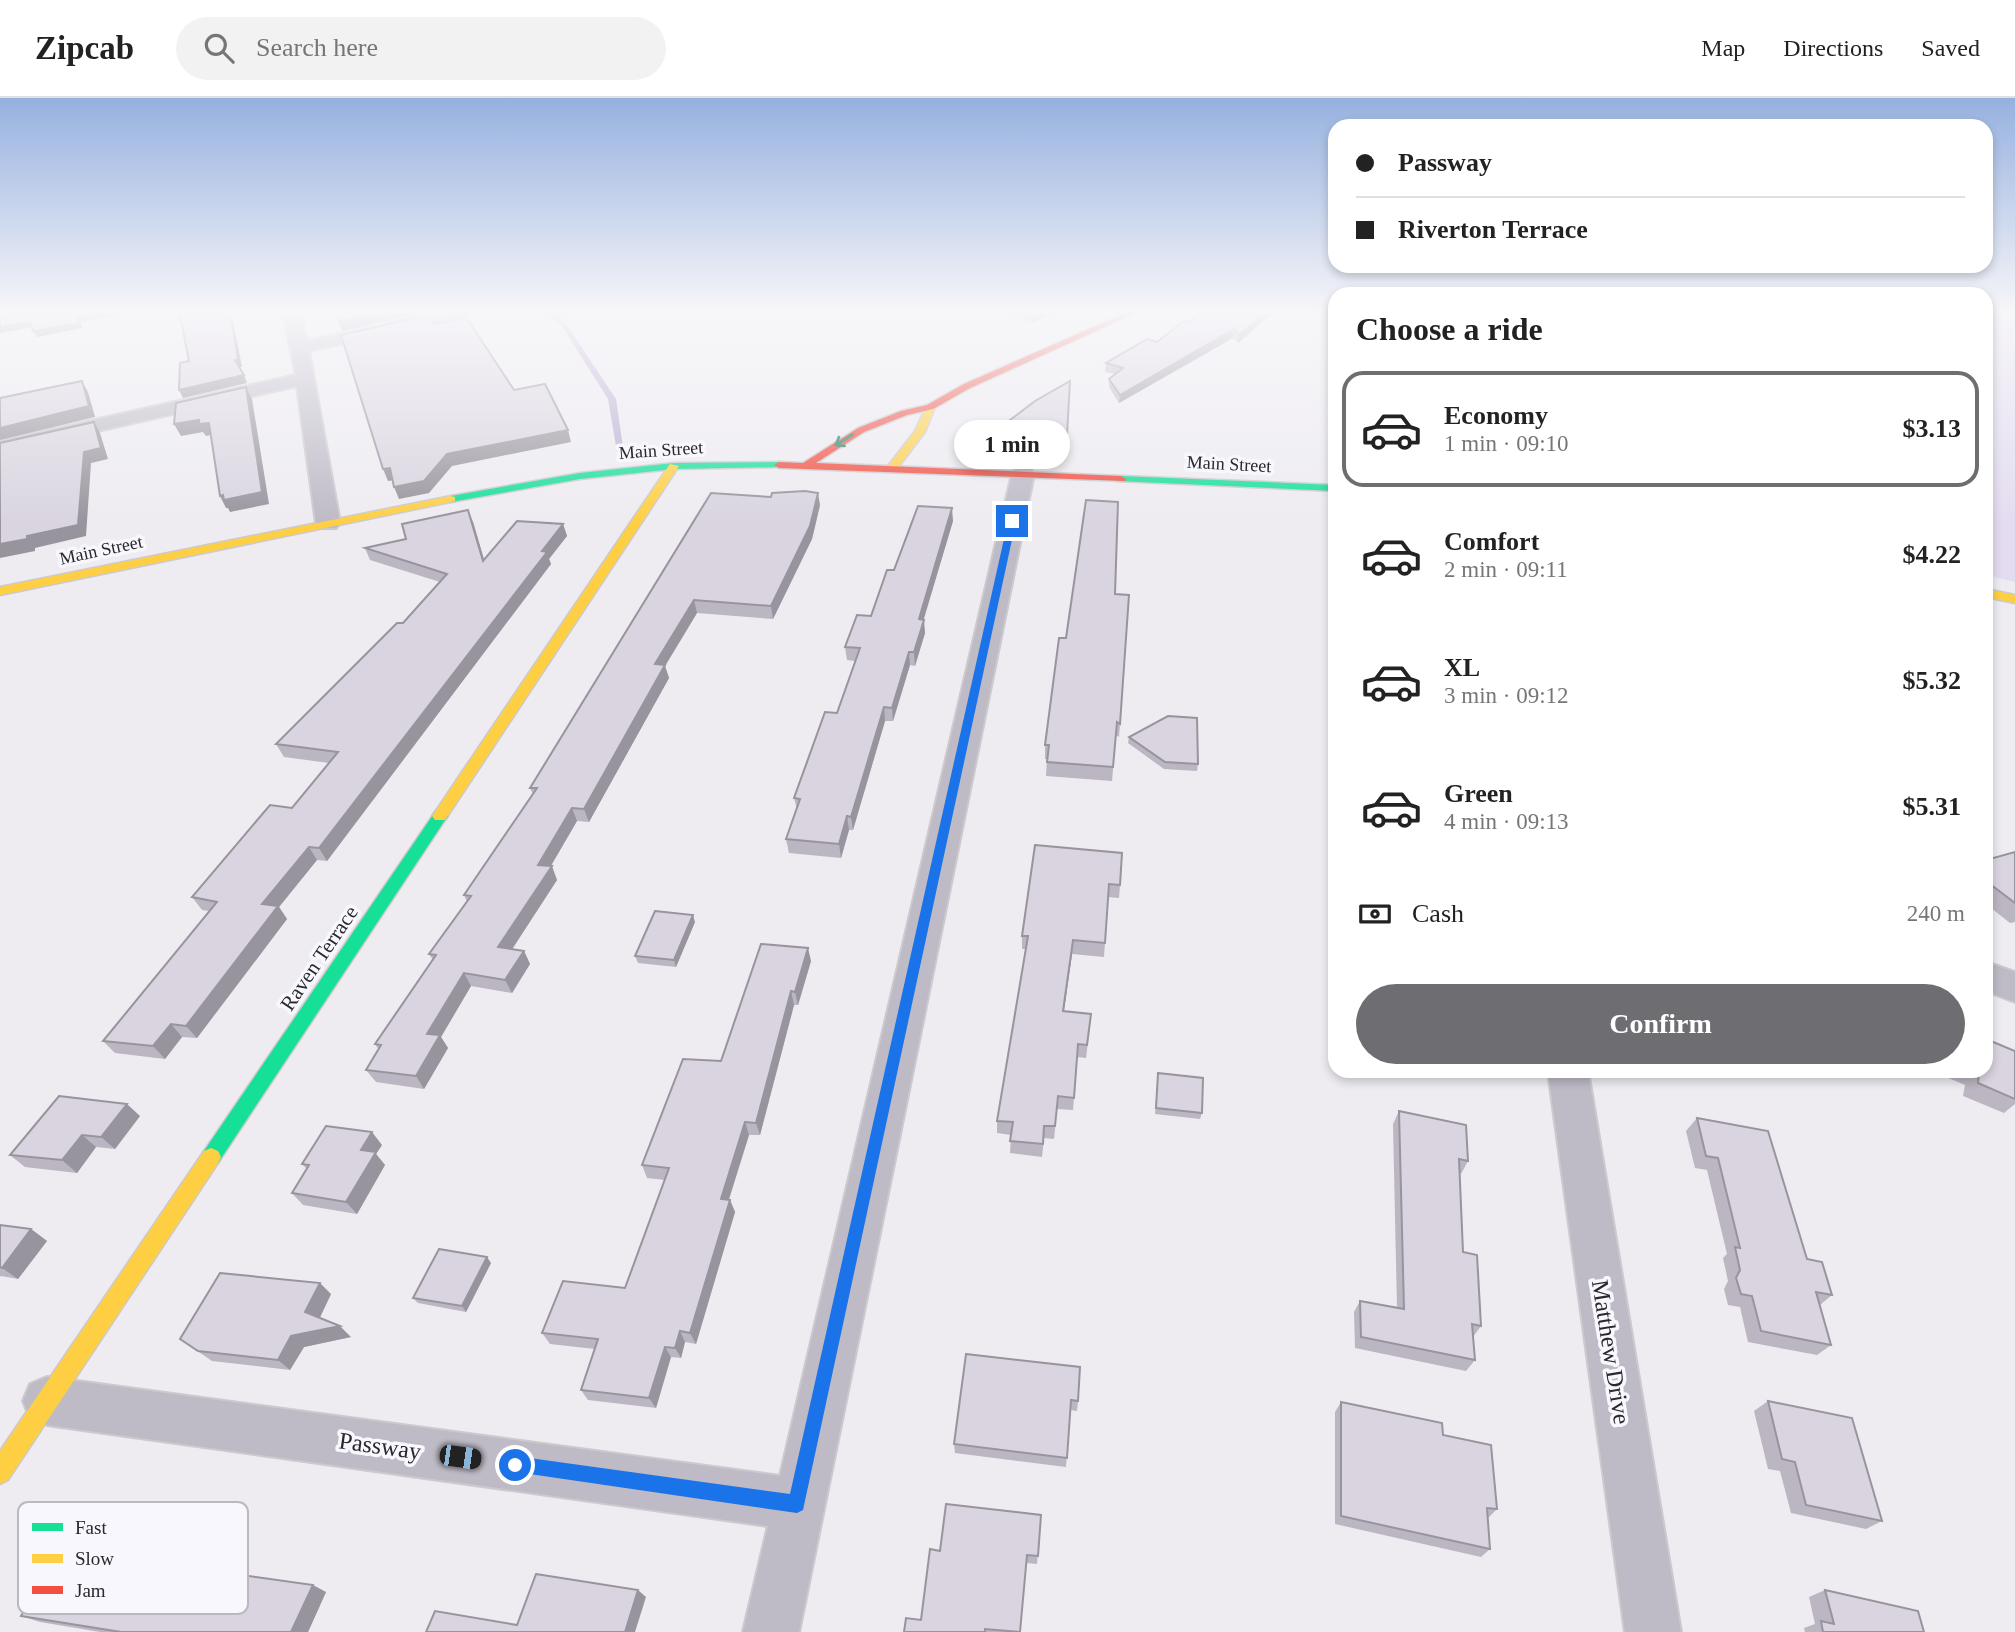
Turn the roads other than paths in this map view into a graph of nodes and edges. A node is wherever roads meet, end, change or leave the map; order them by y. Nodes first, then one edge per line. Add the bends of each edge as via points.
1 (290, 382) edge
2 (307, 382) edge
3 (977, 382) edge
4 (930, 407) junction
5 (0, 447) edge
6 (807, 465) junction
7 (674, 466) junction
8 (892, 468) junction
9 (1023, 474) junction
10 (1328, 488) edge
11 (328, 523) junction
12 (0, 591) edge
13 (1993, 594) edge
14 (2015, 599) edge
15 (1993, 979) edge
16 (2015, 987) edge
17 (1569, 1078) edge
18 (47, 1401) junction
19 (0, 1472) edge
20 (797, 1504) junction
21 (771, 1632) edge
22 (1653, 1632) edge

1 - 5 street
2 - 11 street
3 - 4 street
4 -> 6 street via 861,430
4 - 8 street via 928,419
6 - 7 street, Main Street
6 - 8 street, Main Street
7 - 11 street, Main Street via 528,484
7 - 18 street, Raven Terrace
8 - 9 street, Main Street
9 - 10 street, Main Street
9 - 20 street
11 - 12 street, Main Street
13 - 14 street
15 - 16 street
17 - 22 street, Matthew Drive
18 - 19 street, Raven Terrace
18 - 20 street, Passway
20 - 21 street

